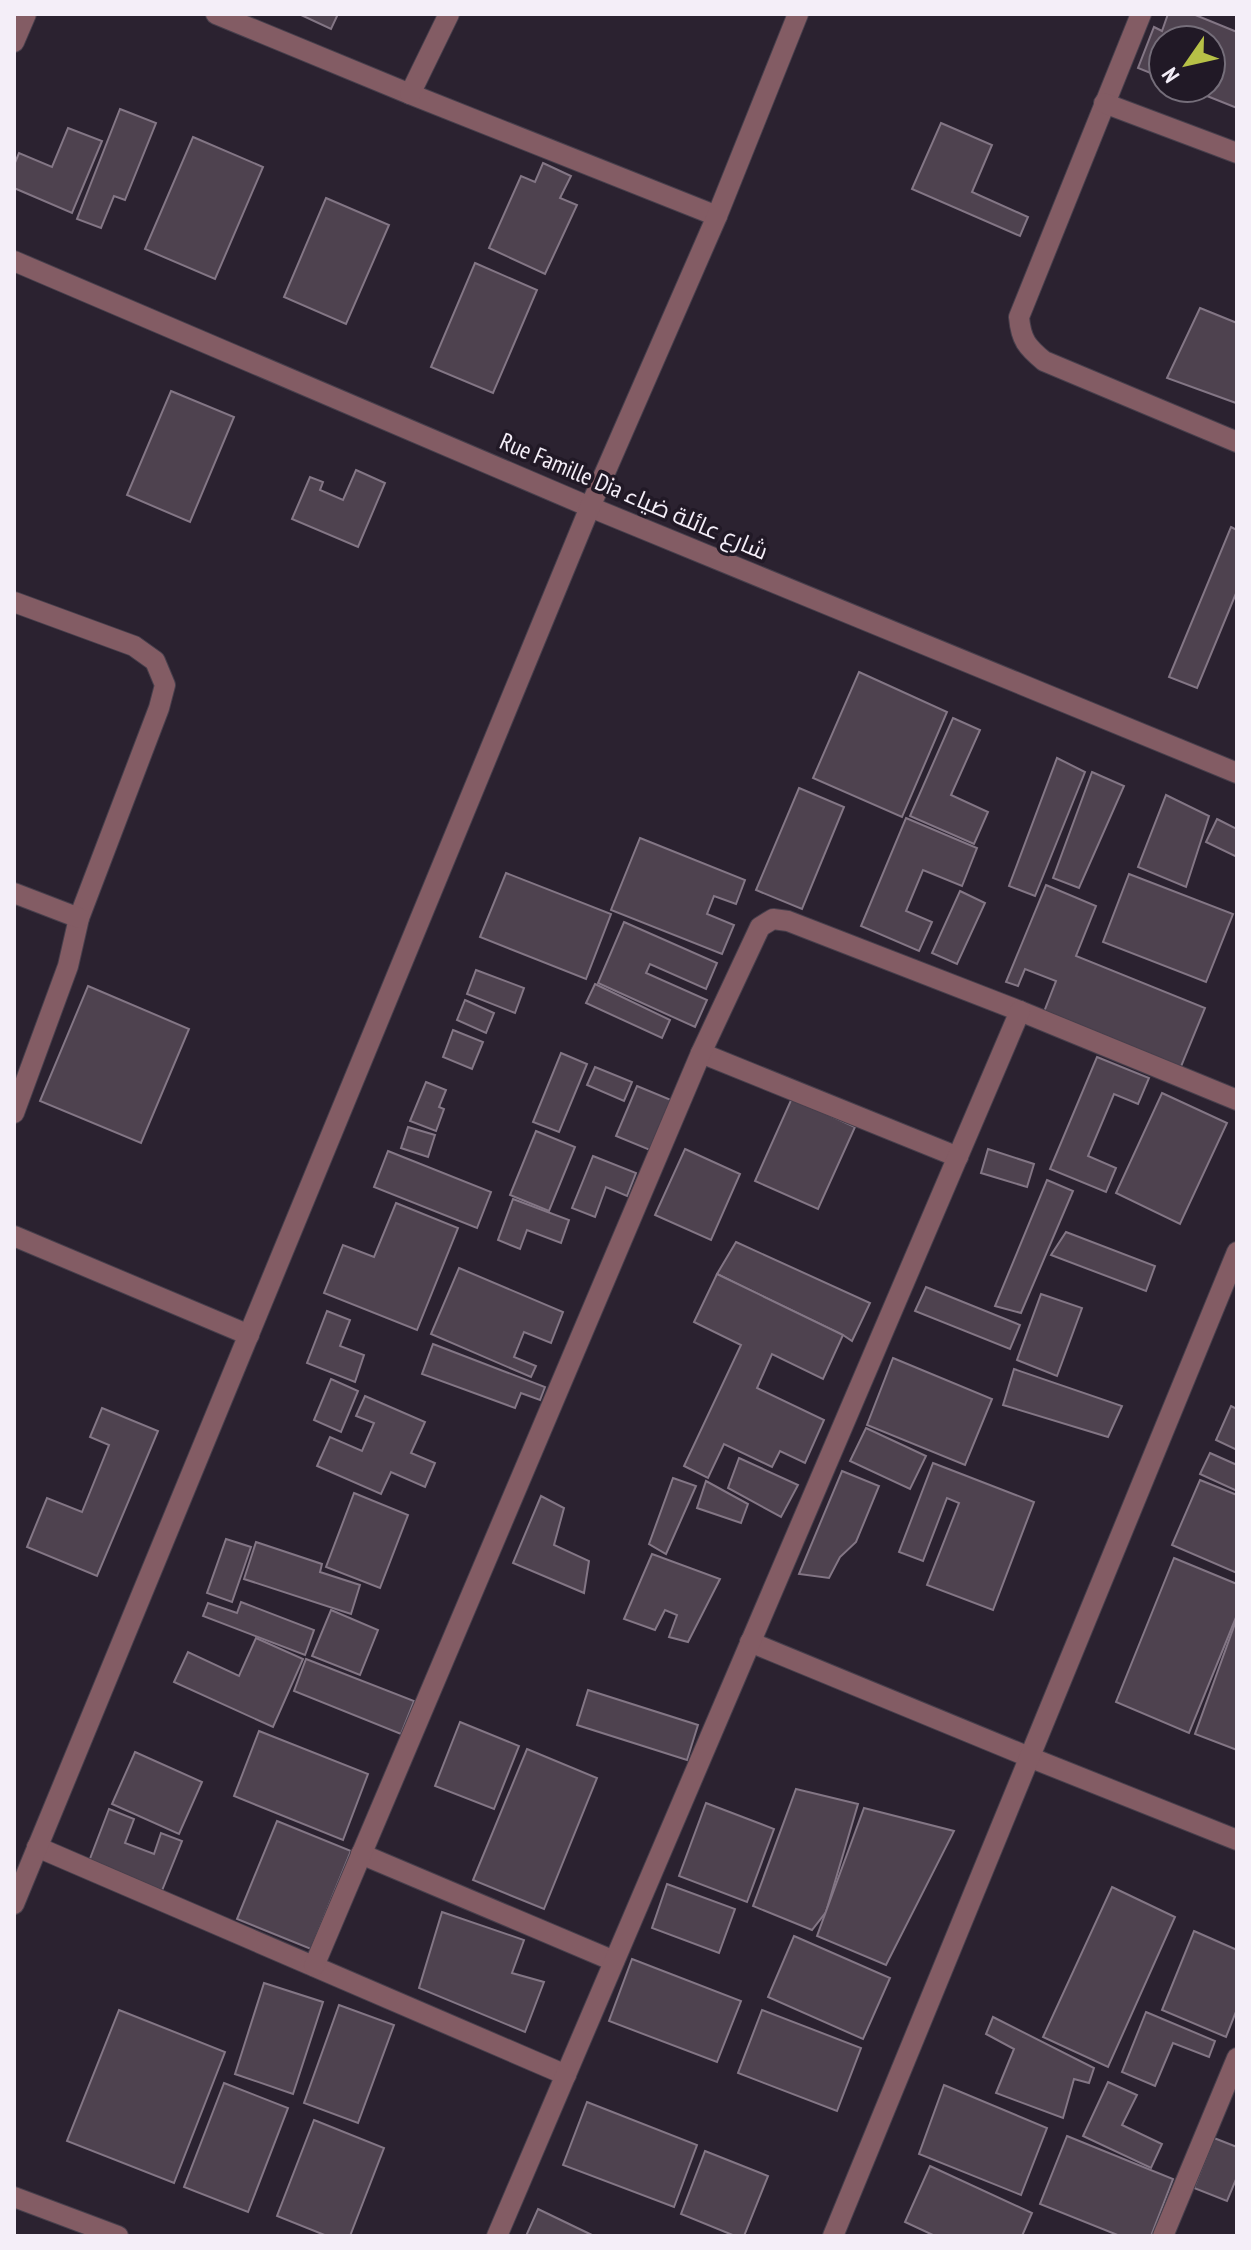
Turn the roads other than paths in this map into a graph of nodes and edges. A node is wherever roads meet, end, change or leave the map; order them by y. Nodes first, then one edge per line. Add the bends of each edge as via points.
1 (26, 14) edge
2 (216, 14) edge
3 (449, 14) edge
4 (798, 14) edge
5 (1141, 14) edge
6 (14, 42) edge
7 (410, 94) junction
8 (1104, 103) junction
9 (1237, 153) edge
10 (717, 216) junction
11 (14, 261) edge
12 (1237, 442) edge
13 (590, 507) junction
14 (14, 602) edge
15 (1237, 773) edge
16 (14, 893) edge
17 (79, 918) junction
18 (1020, 1011) junction
19 (701, 1053) junction
20 (1237, 1100) edge
21 (14, 1113) edge
22 (958, 1157) junction
23 (14, 1236) edge
24 (1237, 1252) edge
25 (249, 1335) junction
26 (750, 1642) junction
27 (1029, 1757) junction
28 (1237, 1840) edge
29 (37, 1847) junction
30 (361, 1854) junction
31 (14, 1904) edge
32 (614, 1961) junction
33 (314, 1966) junction
34 (1237, 2058) edge
35 (566, 2075) junction
36 (14, 2197) edge
37 (118, 2236) edge
38 (497, 2236) edge
39 (833, 2236) edge
40 (1163, 2236) edge

1 - 6 street
2 - 7 street
3 - 7 street
4 - 10 street
5 - 8 street
7 - 10 street
8 - 9 street
8 - 12 street via 1019,317 1020,334 1044,361
10 - 13 street
11 - 13 street, Rue Famille Dia شارع عائلة ضياء
13 - 15 street, Rue Famille Dia شارع عائلة ضياء
13 - 25 street
14 - 17 street via 134,646 155,661 165,685
16 - 17 street
17 - 21 street via 68,966
18 - 19 street via 773,919 760,927
18 - 20 street
18 - 22 street
19 - 22 street
19 - 30 street
22 - 26 street
23 - 25 street
24 - 27 street
25 - 29 street
26 - 27 street
26 - 32 street
27 - 28 street
27 - 39 street
29 - 31 street
29 - 33 street
30 - 32 street
30 - 33 street
32 - 35 street
33 - 35 street
34 - 40 street
35 - 38 street
36 - 37 street

